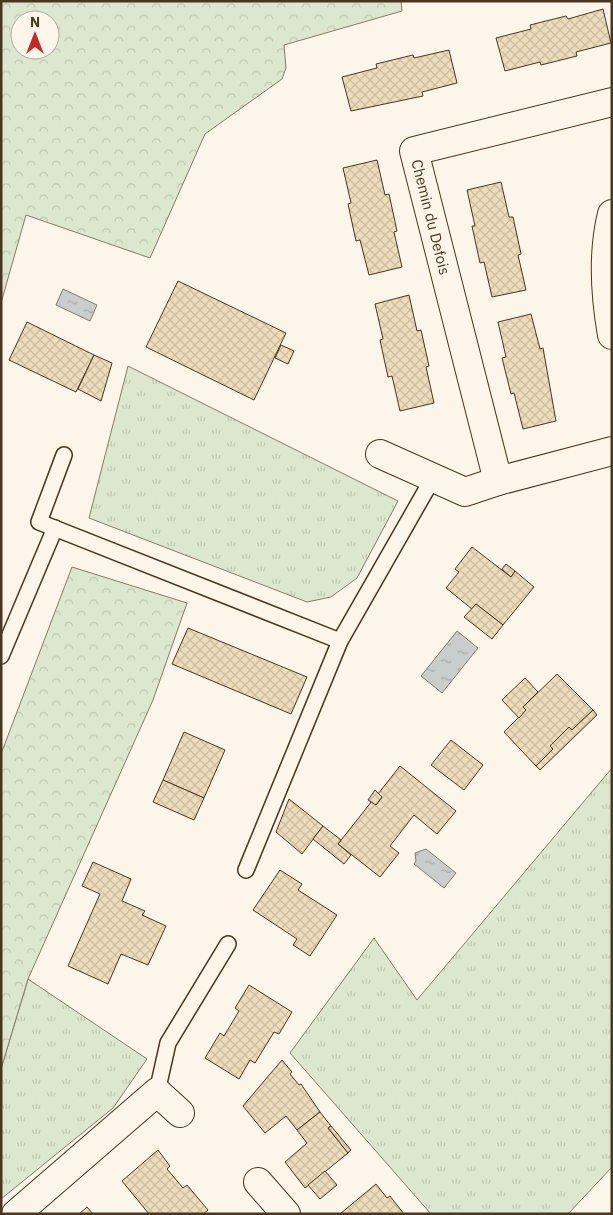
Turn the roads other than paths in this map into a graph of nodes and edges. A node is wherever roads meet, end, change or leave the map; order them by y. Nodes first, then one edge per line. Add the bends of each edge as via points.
1 (612, 102) edge
2 (612, 214) edge
3 (612, 335) edge
4 (612, 451) edge
5 (380, 454) dead end
6 (64, 455) dead end
7 (433, 478) junction
8 (498, 481) junction
9 (55, 528) junction
10 (340, 641) junction
11 (1, 656) edge
12 (246, 870) dead end
13 (228, 944) dead end
14 (157, 1092) junction
15 (180, 1113) dead end
16 (258, 1182) dead end
17 (16, 1214) edge
18 (286, 1214) edge

1 - 8 street, Chemin du Defois via 414,150
2 - 3 street via 605,267
4 - 8 street
5 - 7 street
6 - 9 lane via 39,522
7 - 8 street via 466,492
7 - 10 lane
9 - 10 lane
9 - 11 lane
10 - 12 lane
13 - 14 lane via 168,1043
14 - 15 street
14 - 17 street
16 - 18 street

